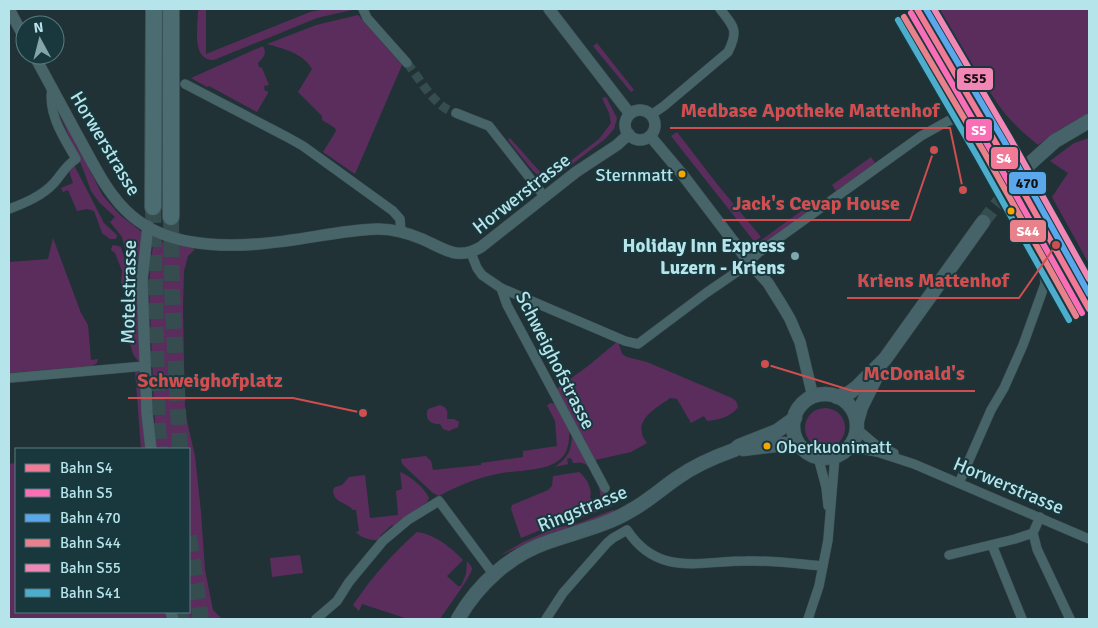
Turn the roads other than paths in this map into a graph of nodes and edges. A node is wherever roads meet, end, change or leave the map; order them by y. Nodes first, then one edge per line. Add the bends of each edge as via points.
1 (9, 9) edge
2 (154, 9) edge
3 (171, 9) edge
4 (549, 9) edge
5 (720, 9) edge
6 (364, 10) edge
7 (15, 20) edge
8 (407, 63) tunnel mouth
9 (39, 65) edge
10 (185, 84) dead end
11 (52, 88) junction
12 (456, 114) tunnel mouth
13 (630, 114) junction
14 (651, 114) junction
15 (1089, 121) edge
16 (629, 134) junction
17 (650, 136) junction
18 (1025, 168) tunnel mouth
19 (544, 196) junction
20 (153, 207) tunnel mouth
21 (9, 209) edge
22 (171, 217) tunnel mouth
23 (983, 222) tunnel mouth
24 (148, 226) junction
25 (401, 232) junction
26 (471, 253) junction
27 (749, 262) junction
28 (501, 288) junction
29 (885, 359) junction
30 (145, 366) junction
31 (10, 378) edge
32 (814, 397) junction
33 (837, 397) junction
34 (795, 418) junction
35 (857, 425) junction
36 (800, 446) junction
37 (849, 447) junction
38 (151, 448) edge
39 (734, 450) junction
40 (836, 456) junction
41 (818, 457) junction
42 (914, 464) junction
43 (959, 482) junction
44 (605, 488) dead end
45 (1040, 517) junction
46 (829, 529) junction
47 (1033, 534) junction
48 (1089, 539) edge
49 (992, 545) junction
50 (949, 555) dead end
51 (823, 566) junction
52 (494, 575) junction
53 (316, 619) edge
54 (458, 619) edge
55 (546, 619) edge
56 (808, 619) edge
57 (1022, 619) edge
58 (1070, 619) edge

1 - 7 street
2 - 20 highway
3 - 22 highway
4 - 13 street
5 - 14 street via 735,33 728,52
6 - 8 street via 367,18
9 - 11 street, Horwerstrasse
10 - 25 street via 303,146 393,211 400,219
11 - 21 street via 51,105 76,159 43,193
11 - 24 street, Horwerstrasse via 113,196 133,217
12 - 19 street via 489,126
13 - 14 street via 641,110
13 - 16 street via 626,124
14 - 17 street via 655,126
15 - 18 main road via 1055,141
16 - 17 street via 639,140
16 - 19 street, Horwerstrasse
17 - 27 street
19 - 26 street, Horwerstrasse
23 - 29 main road
24 - 25 street, Horwerstrasse via 184,240 232,246 369,229
24 - 30 street, Motelstrasse via 142,280
25 - 26 street, Horwerstrasse via 454,254
26 - 28 street, Schweighofstrasse via 482,275
27 - 28 street via 638,344
27 - 32 street via 768,283 790,319 800,342
27 - 43 street via 921,136 957,119 1046,276 1046,284 1023,345
28 - 44 street, Schweighofstrasse via 507,305
29 - 33 main road via 858,387
29 - 35 main road via 861,407
30 - 31 street
30 - 38 street, Motelstrasse
32 - 33 main road
32 - 34 main road via 800,406
33 - 35 main road via 850,406
34 - 36 main road via 794,434
34 - 39 main road, Ringstrasse via 777,431
35 - 37 main road
35 - 42 street, Horwerstrasse via 876,444
36 - 39 main road, Ringstrasse via 781,444
36 - 41 main road
37 - 40 main road
37 - 42 street, Horwerstrasse
39 - 52 main road, Ringstrasse via 687,472 630,512 529,550 512,559
40 - 41 main road
40 - 46 street
41 - 46 street via 826,487
42 - 43 street, Horwerstrasse
43 - 45 street, Horwerstrasse
45 - 47 street
45 - 48 street, Horwerstrasse
46 - 51 street
47 - 49 street
47 - 58 street
49 - 50 street
49 - 57 street
51 - 55 street via 756,561 676,563 648,553 627,530 607,543 563,593
51 - 56 street
52 - 53 street via 438,501 383,541 337,601
52 - 54 main road, Ringstrasse via 471,599

